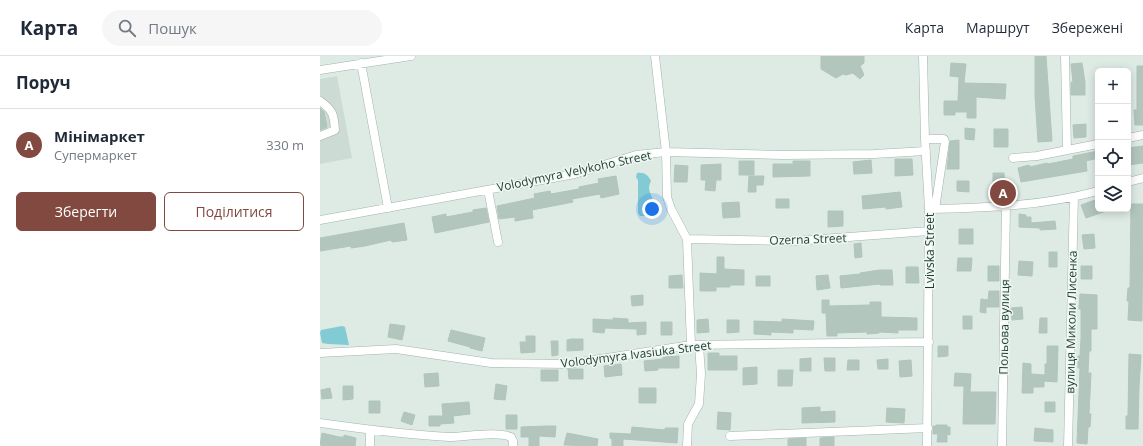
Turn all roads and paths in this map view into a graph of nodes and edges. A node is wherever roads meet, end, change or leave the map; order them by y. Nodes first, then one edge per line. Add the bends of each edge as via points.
1 (411, 56) edge
2 (655, 56) edge
3 (923, 56) edge
4 (1065, 56) edge
5 (362, 63) junction
6 (320, 70) edge
7 (320, 101) edge
8 (1143, 135) edge
9 (320, 136) edge
10 (1131, 137) edge
11 (925, 139) junction
12 (1095, 145) edge
13 (1067, 150) junction
14 (926, 151) junction
15 (666, 152) junction
16 (1012, 158) dead end
17 (1143, 178) edge
18 (1131, 181) edge
19 (488, 190) junction
20 (1095, 191) edge
21 (1074, 197) junction
22 (1006, 207) junction
23 (388, 208) junction
24 (932, 209) junction
25 (320, 220) edge
26 (929, 231) junction
27 (687, 239) junction
28 (498, 242) dead end
29 (929, 342) junction
30 (695, 345) junction
31 (320, 353) edge
32 (320, 424) edge
33 (928, 428) junction
34 (370, 430) junction
35 (730, 436) dead end
36 (370, 446) edge
37 (513, 446) edge
38 (687, 446) edge
39 (927, 446) edge
40 (1002, 446) edge
41 (1068, 446) edge

1 - 5 street
2 - 15 street
3 - 11 street, Lvivska Street
4 - 13 street
5 - 6 street
5 - 23 street
7 - 9 street via 334,116 335,130
8 - 10 street
11 - 14 street, Lvivska Street
11 - 24 street via 944,139 945,142
12 - 13 street
13 - 16 street
14 - 15 street, Volodymyra Velykoho Street via 790,155
14 - 24 street, Lvivska Street
15 - 19 street, Volodymyra Velykoho Street via 636,155 575,174
15 - 27 street via 667,197
17 - 18 street
19 - 23 street, Volodymyra Velykoho Street
19 - 28 street
20 - 21 street
21 - 22 street
21 - 41 street, вулиця Миколи Лисенка
22 - 24 street
22 - 40 street, Польова вулиця
23 - 25 street, Volodymyra Velykoho Street
24 - 26 street, Lvivska Street
26 - 27 street, Ozerna Street via 795,241
26 - 29 street, Lvivska Street
27 - 30 street
29 - 30 street, Volodymyra Ivasiuka Street
29 - 33 street, Lvivska Street
30 - 31 street, Volodymyra Ivasiuka Street via 568,364 491,363 396,349
30 - 38 street via 701,374 699,404 688,424
32 - 34 street
33 - 35 street
33 - 39 street, Lvivska Street
34 - 36 street
34 - 37 street via 450,437 499,435 511,437

